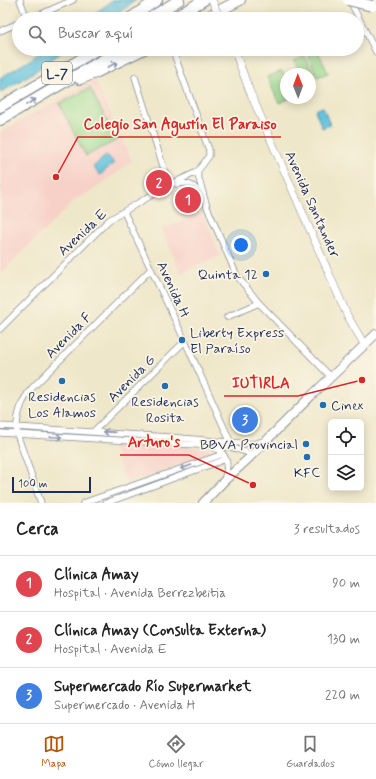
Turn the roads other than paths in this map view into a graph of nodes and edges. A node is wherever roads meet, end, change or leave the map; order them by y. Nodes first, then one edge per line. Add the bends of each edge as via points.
1 (20, 0) edge
2 (73, 0) edge
3 (157, 0) edge
4 (179, 0) edge
5 (204, 0) edge
6 (212, 0) edge
7 (240, 0) edge
8 (349, 0) edge
9 (376, 6) edge
10 (26, 12) edge
11 (45, 12) edge
12 (139, 12) edge
13 (159, 12) edge
14 (184, 12) edge
15 (217, 12) edge
16 (217, 12) edge
17 (355, 12) edge
18 (12, 26) edge
19 (364, 29) edge
20 (0, 31) edge
21 (376, 52) edge
22 (74, 56) edge
23 (86, 56) edge
24 (109, 56) edge
25 (129, 56) edge
26 (175, 56) edge
27 (237, 56) edge
28 (135, 77) dead end
29 (63, 84) junction
30 (16, 97) junction
31 (0, 107) edge
32 (0, 120) edge
33 (197, 172) junction
34 (169, 185) junction
35 (207, 207) junction
36 (124, 212) junction
37 (151, 269) junction
38 (259, 303) junction
39 (227, 317) dead end
40 (0, 329) edge
41 (375, 335) edge
42 (185, 341) junction
43 (364, 344) junction
44 (331, 377) junction
45 (0, 426) edge
46 (16, 426) junction
47 (94, 431) junction
48 (0, 433) edge
49 (17, 434) junction
50 (93, 439) junction
51 (265, 441) junction
52 (231, 442) junction
53 (211, 446) junction
54 (252, 454) junction
55 (225, 457) junction
56 (223, 483) junction
57 (41, 503) edge
58 (83, 503) edge
59 (106, 503) edge
60 (203, 503) edge

1 - 10 street
2 - 11 street
3 - 12 highway
4 - 13 highway
5 - 14 highway
6 - 15 street, bridge
7 - 16 highway
8 - 9 highway, bridge
8 - 17 street
18 - 20 street
19 - 21 street
22 - 30 highway via 33,82
23 - 30 highway, L-7
24 - 29 highway, L-7
29 -> 25 highway via 81,79
26 - 33 street via 209,150 209,156
27 - 43 street, Avenida Santander via 347,315
28 - 34 street
32 -> 29 highway, L-7
30 - 31 highway, L-7
33 - 34 street, Avenida E
33 - 35 street
34 - 35 street via 187,183 195,187
34 - 36 street, Avenida E
35 - 38 street via 237,276
36 - 37 street, Avenida H
36 - 40 street, Avenida E via 109,220
37 - 42 street, Avenida H
37 - 46 street, Avenida F via 32,388 21,406
38 - 39 street
38 - 44 street
41 - 43 main road
42 - 47 street, Avenida G
42 - 52 street, Avenida H
43 - 44 main road
44 - 51 main road
45 - 46 street
46 - 47 street
46 - 49 street
47 - 50 street
52 -> 47 street
48 - 49 street
49 -> 50 street
49 - 57 street
50 - 53 street
51 - 52 street via 253,444
51 - 54 main road
53 - 54 street via 230,447
53 - 55 street via 217,448
54 - 56 main road
55 - 56 street via 227,469
55 -> 58 street
55 - 59 street
56 - 60 main road

